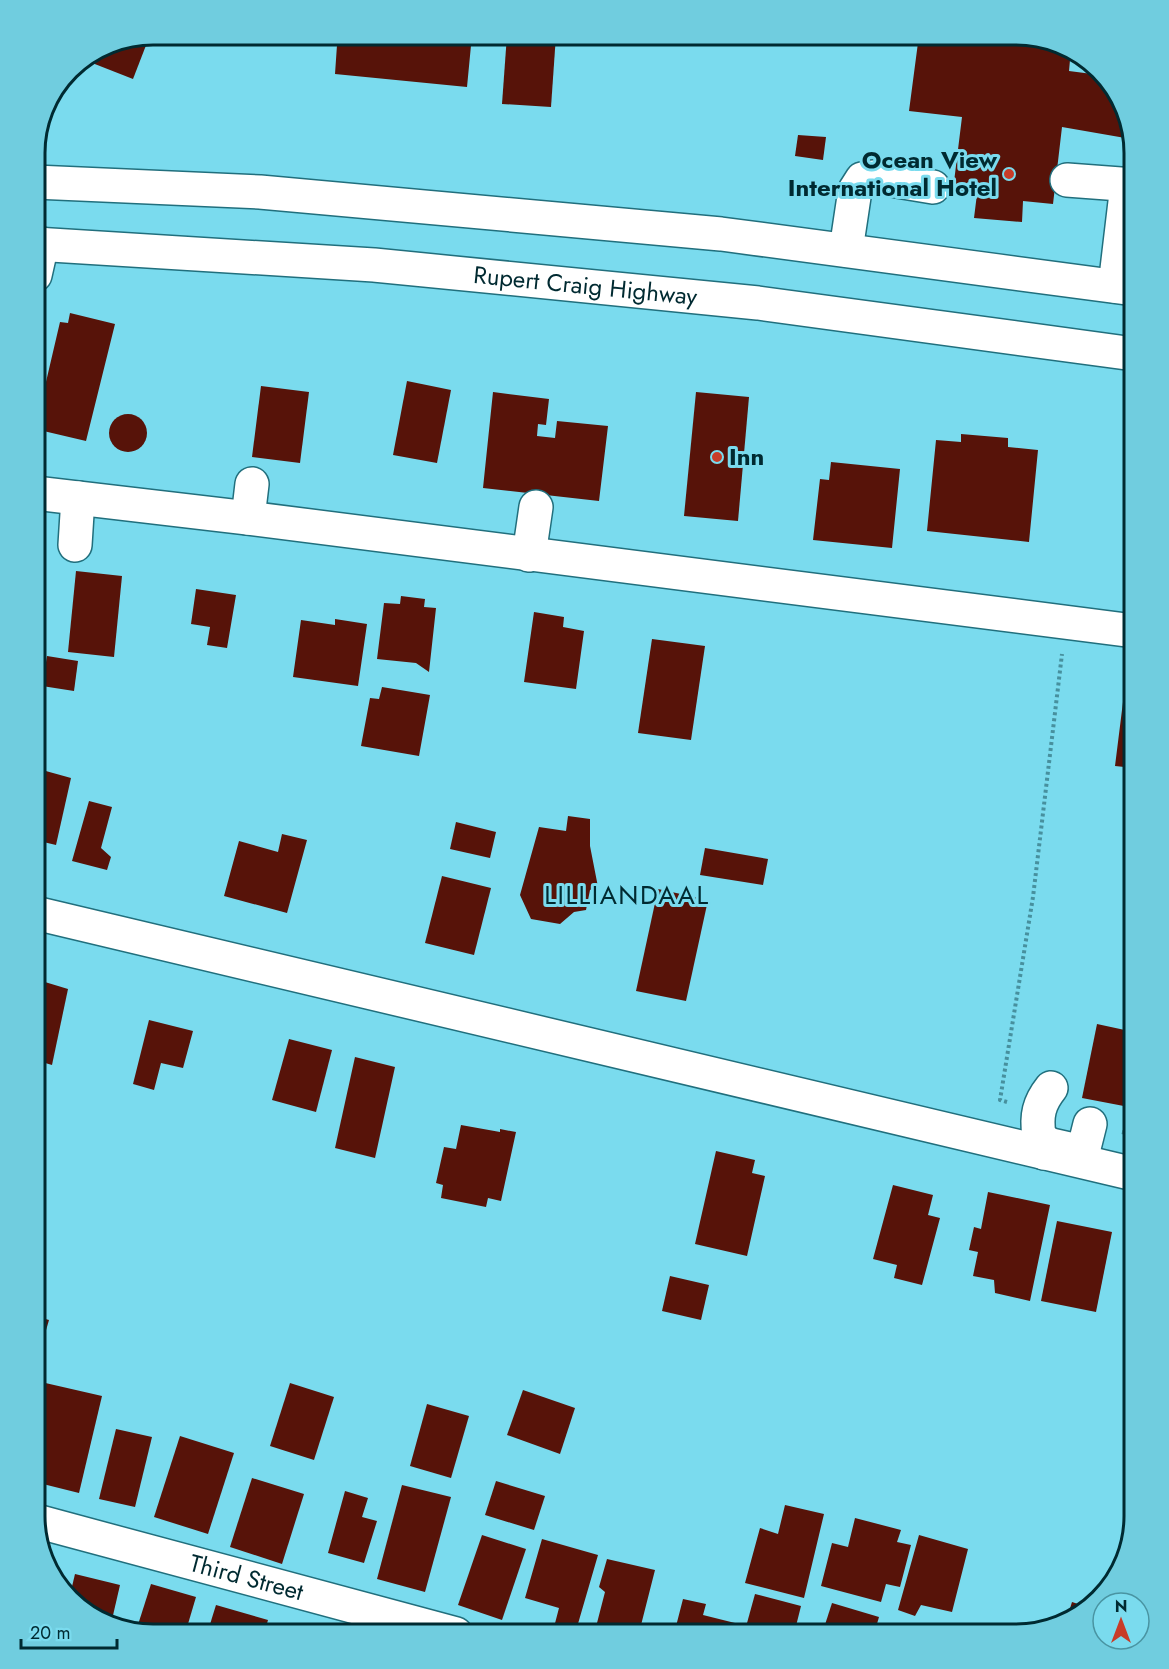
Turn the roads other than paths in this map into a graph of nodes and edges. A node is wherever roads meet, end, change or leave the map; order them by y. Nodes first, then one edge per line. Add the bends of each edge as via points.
1 (1067, 180) dead end
2 (45, 182) edge
3 (1124, 184) edge
4 (933, 187) dead end
5 (846, 250) junction
6 (45, 254) edge
7 (1124, 288) edge
8 (1124, 353) edge
9 (252, 484) dead end
10 (45, 494) edge
11 (78, 498) junction
12 (536, 507) dead end
13 (248, 518) junction
14 (75, 545) dead end
15 (529, 555) junction
16 (1124, 630) edge
17 (45, 915) edge
18 (1045, 1100) road end
19 (1090, 1124) road end
20 (1046, 1148) junction
21 (1124, 1170) edge
22 (46, 1524) edge
23 (419, 1624) edge

1 - 3 street
2 - 5 street via 260,192 721,234
4 - 5 street via 873,177 862,179 855,190
5 - 7 street
6 - 8 street, Rupert Craig Highway via 374,265 747,302
9 - 13 street
10 - 11 street
11 - 13 street
11 - 14 street
12 - 15 street
13 - 15 street
15 - 16 street
17 - 20 street
18 - 20 street via 1039,1134
19 - 20 street via 1083,1152
20 - 21 street
22 - 23 street, Third Street

